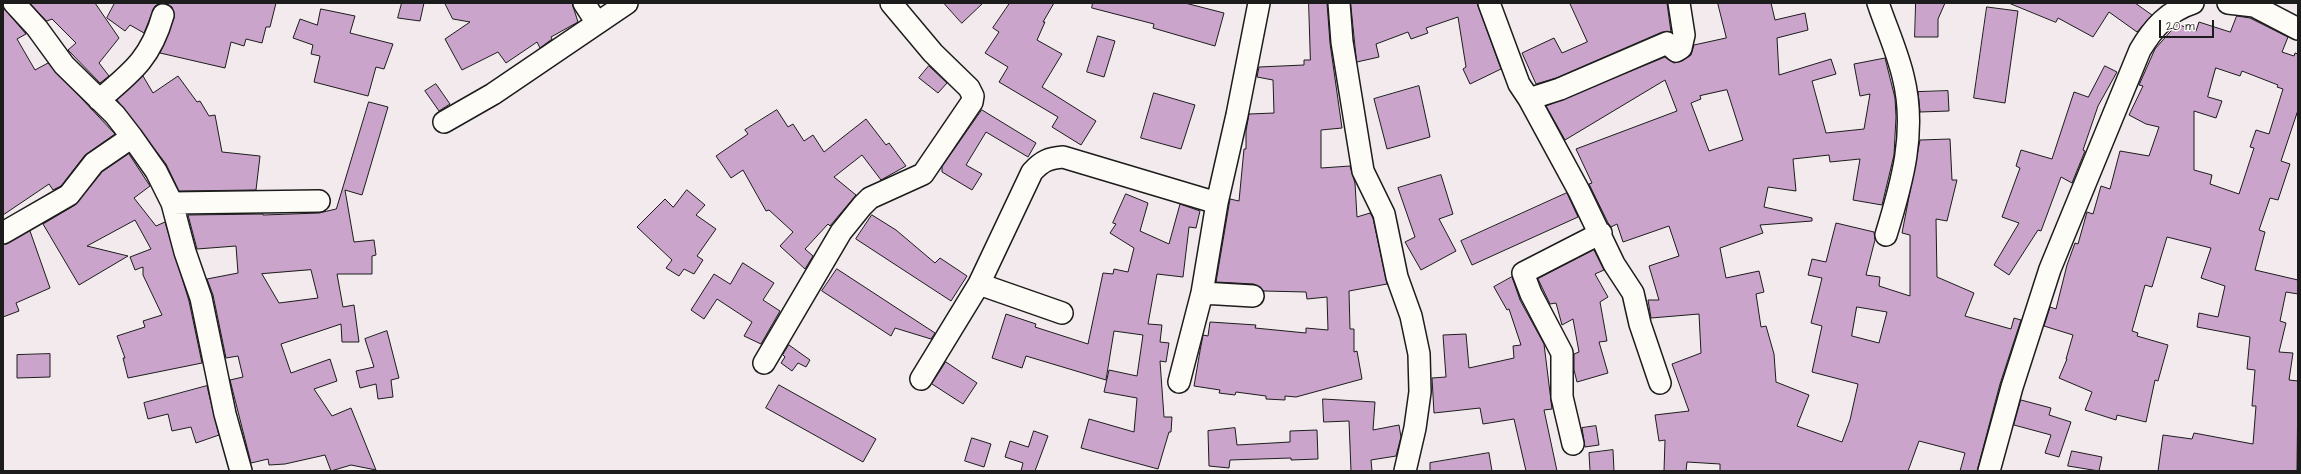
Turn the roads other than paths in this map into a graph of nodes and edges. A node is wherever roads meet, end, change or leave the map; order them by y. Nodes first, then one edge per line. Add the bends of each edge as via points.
1 (14, 3) edge
2 (584, 3) edge
3 (627, 3) edge
4 (892, 3) edge
5 (1259, 3) edge
6 (1339, 3) edge
7 (1489, 3) edge
8 (1678, 3) edge
9 (1878, 3) edge
10 (2193, 3) edge
11 (2228, 3) edge
12 (2254, 4) edge
13 (163, 15) dead end
14 (597, 23) junction
15 (2298, 28) edge
16 (1529, 99) junction
17 (99, 100) junction
18 (444, 122) dead end
19 (132, 137) junction
20 (319, 201) dead end
21 (172, 203) junction
22 (1217, 203) junction
23 (3, 233) edge
24 (1601, 233) junction
25 (1886, 235) dead end
26 (979, 284) junction
27 (1202, 293) junction
28 (1253, 296) dead end
29 (1062, 313) dead end
30 (764, 363) dead end
31 (921, 379) dead end
32 (1179, 382) dead end
33 (1660, 383) dead end
34 (1573, 444) dead end
35 (241, 471) edge
36 (1405, 471) edge
37 (1989, 471) edge

1 - 17 street via 37,28 64,65
2 - 14 street
3 - 14 street
4 - 30 street via 933,53 969,88 973,96 972,102 923,174 870,198 841,232
5 - 22 street
6 - 36 street via 1342,42 1363,171 1384,214 1396,277 1411,316 1419,354 1420,392
7 - 16 street via 1519,84
8 - 16 street via 1684,35 1681,48 1676,51 1667,43 1560,89
9 - 25 street via 1903,75 1908,104 1904,175
10 - 37 street via 2181,7 2151,30 2140,50 2050,269 2012,387
11 - 12 street
12 - 15 street
13 - 17 street via 152,47 143,59
14 - 18 street via 493,94
16 - 24 street
17 - 19 street
19 - 21 street via 156,171
19 - 23 street via 94,163 69,195
20 - 21 street
21 - 35 street via 201,298 225,414
22 - 26 street via 1064,157 1049,158 1032,172
22 - 27 street
24 - 33 street via 1614,264 1632,293
24 - 34 street via 1523,273 1531,294 1562,352 1562,398
26 - 29 street
26 - 31 street
27 - 28 street
27 - 32 street

